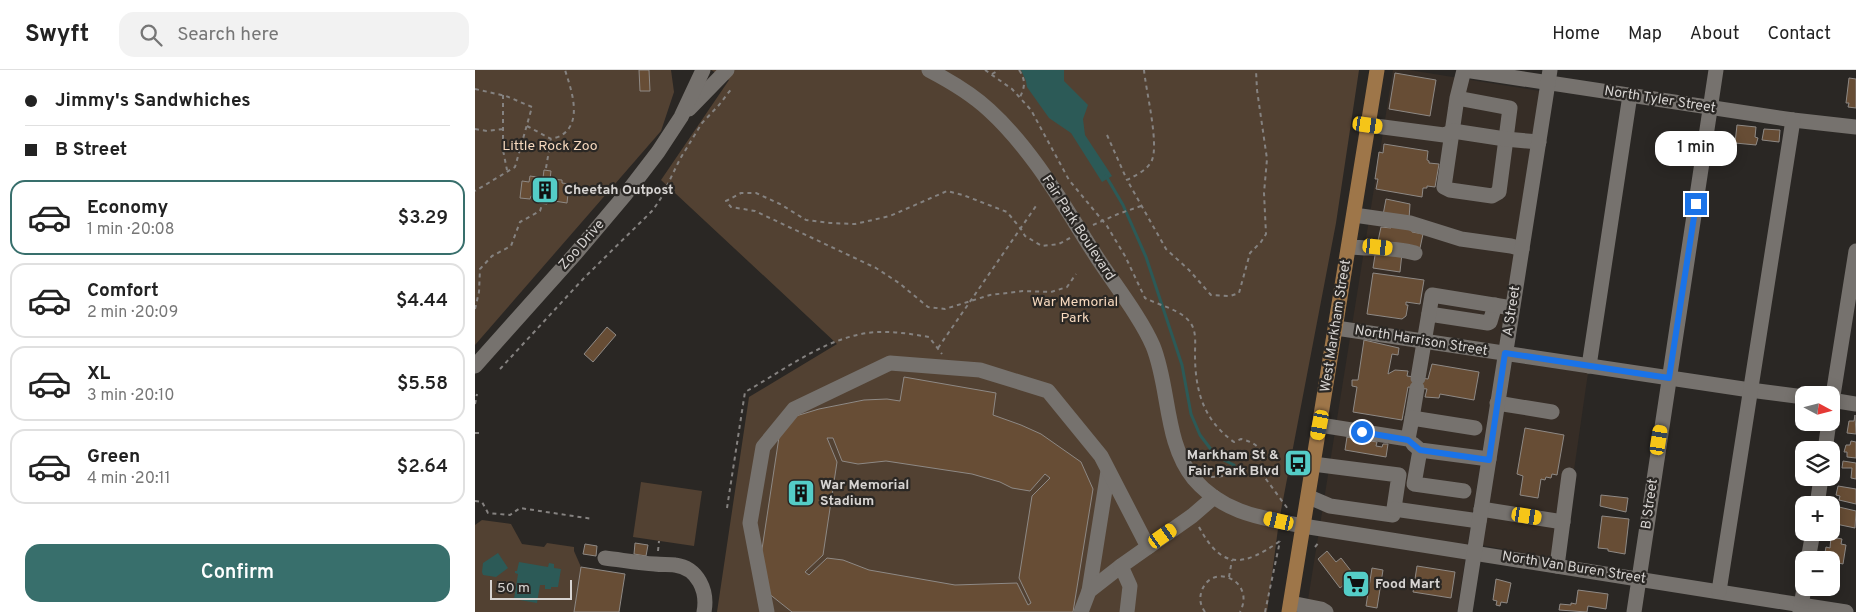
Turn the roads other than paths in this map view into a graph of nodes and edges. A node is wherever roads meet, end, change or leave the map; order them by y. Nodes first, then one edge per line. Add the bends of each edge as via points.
1 (703, 70) edge
2 (727, 70) edge
3 (929, 70) edge
4 (1377, 70) edge
5 (1464, 70) edge
6 (1716, 70) edge
7 (1549, 76) edge
8 (1630, 95) junction
9 (1457, 98) junction
10 (1711, 108) junction
11 (681, 117) junction
12 (1793, 120) junction
13 (1368, 125) junction
14 (1856, 128) edge
15 (1453, 131) junction
16 (1505, 139) junction
17 (1539, 142) junction
18 (1354, 215) junction
19 (1349, 247) junction
20 (1522, 249) junction
21 (1856, 251) edge
22 (1415, 253) dead end
23 (1495, 305) junction
24 (1512, 308) junction
25 (1429, 314) junction
26 (1336, 328) junction
27 (1425, 341) junction
28 (1505, 353) junction
29 (475, 366) edge
30 (1589, 366) junction
31 (1669, 378) junction
32 (1835, 386) edge
33 (1750, 390) junction
34 (1795, 396) edge
35 (1497, 403) junction
36 (1840, 403) edge
37 (1856, 404) edge
38 (1552, 412) dead end
39 (1412, 418) junction
40 (1320, 425) junction
41 (1475, 428) dead end
42 (1408, 440) junction
43 (1420, 450) junction
44 (1489, 460) junction
45 (1313, 464) junction
46 (1108, 471) junction
47 (1569, 475) dead end
48 (1464, 491) dead end
49 (1309, 496) junction
50 (1214, 497) junction
51 (1390, 511) junction
52 (1480, 515) junction
53 (1563, 522) junction
54 (1303, 526) junction
55 (1382, 538) junction
56 (1148, 547) junction
57 (1474, 553) junction
58 (605, 558) dead end
59 (1121, 566) junction
60 (1557, 566) junction
61 (1639, 578) junction
62 (1089, 591) junction
63 (1719, 592) junction
64 (1803, 596) edge
65 (1290, 608) edge
66 (1801, 609) edge
67 (1321, 611) edge
68 (704, 612) edge
69 (767, 612) edge
70 (1081, 612) edge
71 (1127, 612) edge
72 (1465, 612) edge
73 (1634, 612) edge
74 (1846, 612) edge

1 - 11 street, Zoo Drive
2 - 11 street, Zoo Drive
3 - 50 street, Fair Park Boulevard via 988,109 1034,161 1153,346 1184,464
4 - 13 main road, West Markham Street
5 - 7 street, North Tyler Street
5 - 9 street
6 - 10 street, B Street
7 - 8 street, North Tyler Street
7 - 17 street, A Street
8 - 10 street, North Tyler Street
8 - 30 street
9 - 15 street
9 - 16 street via 1510,108
10 - 12 street, North Tyler Street
10 - 31 street, B Street
11 - 29 street, Zoo Drive via 625,195
12 - 14 street, North Tyler Street
12 - 33 street
13 - 15 street via 1444,135
13 - 18 main road, West Markham Street
15 - 16 street
15 - 16 street via 1444,187 1450,190 1492,196 1499,192
16 - 17 street
17 - 20 street, A Street
18 - 19 main road, West Markham Street
18 - 20 street
19 - 22 street via 1378,247
19 - 26 main road, West Markham Street
20 - 24 street, A Street
21 - 32 street
23 - 24 street
23 - 25 street via 1488,323
23 - 25 street via 1432,295
24 - 28 street, A Street
25 - 27 street
26 - 27 street, North Harrison Street
26 - 40 main road, West Markham Street
27 - 28 street, North Harrison Street
27 - 39 street
28 - 30 street, North Harrison Street
28 - 35 street, A Street
30 - 31 street, North Harrison Street
31 - 33 street, North Harrison Street
31 - 61 street, B Street
33 - 34 street, North Harrison Street
33 - 63 street
35 - 38 street
35 - 44 street, A Street
36 - 37 street
39 - 41 street
39 - 42 street
40 - 42 street
40 - 45 main road, West Markham Street
42 - 43 street
43 - 44 street
43 - 48 street via 1414,484
44 - 52 street, A Street
45 - 49 main road, West Markham Street
45 - 51 street via 1399,475
46 - 56 street
46 - 62 street
46 - 69 street via 1101,456 1048,391 980,370 890,363 794,408 763,447 749,523
47 - 53 street
49 - 51 street via 1330,506
49 - 54 main road, West Markham Street
50 - 54 street, Fair Park Boulevard via 1248,514
50 - 56 street
51 - 52 street
51 - 55 street
52 - 53 street
52 - 57 street, A Street
53 - 60 street
54 - 55 street, North Van Buren Street
54 - 65 main road, West Markham Street
55 - 57 street, North Van Buren Street
56 - 59 street
57 - 60 street, North Van Buren Street
57 - 72 street, A Street
58 - 68 street via 689,569 697,576 703,590
59 - 62 street
59 - 71 street via 1130,586
60 - 61 street, North Van Buren Street
61 - 63 street, North Van Buren Street
61 - 73 street, B Street
62 - 70 street
63 - 66 street, North Van Buren Street
64 - 66 street
65 - 67 street
66 - 74 street, North Van Buren Street

